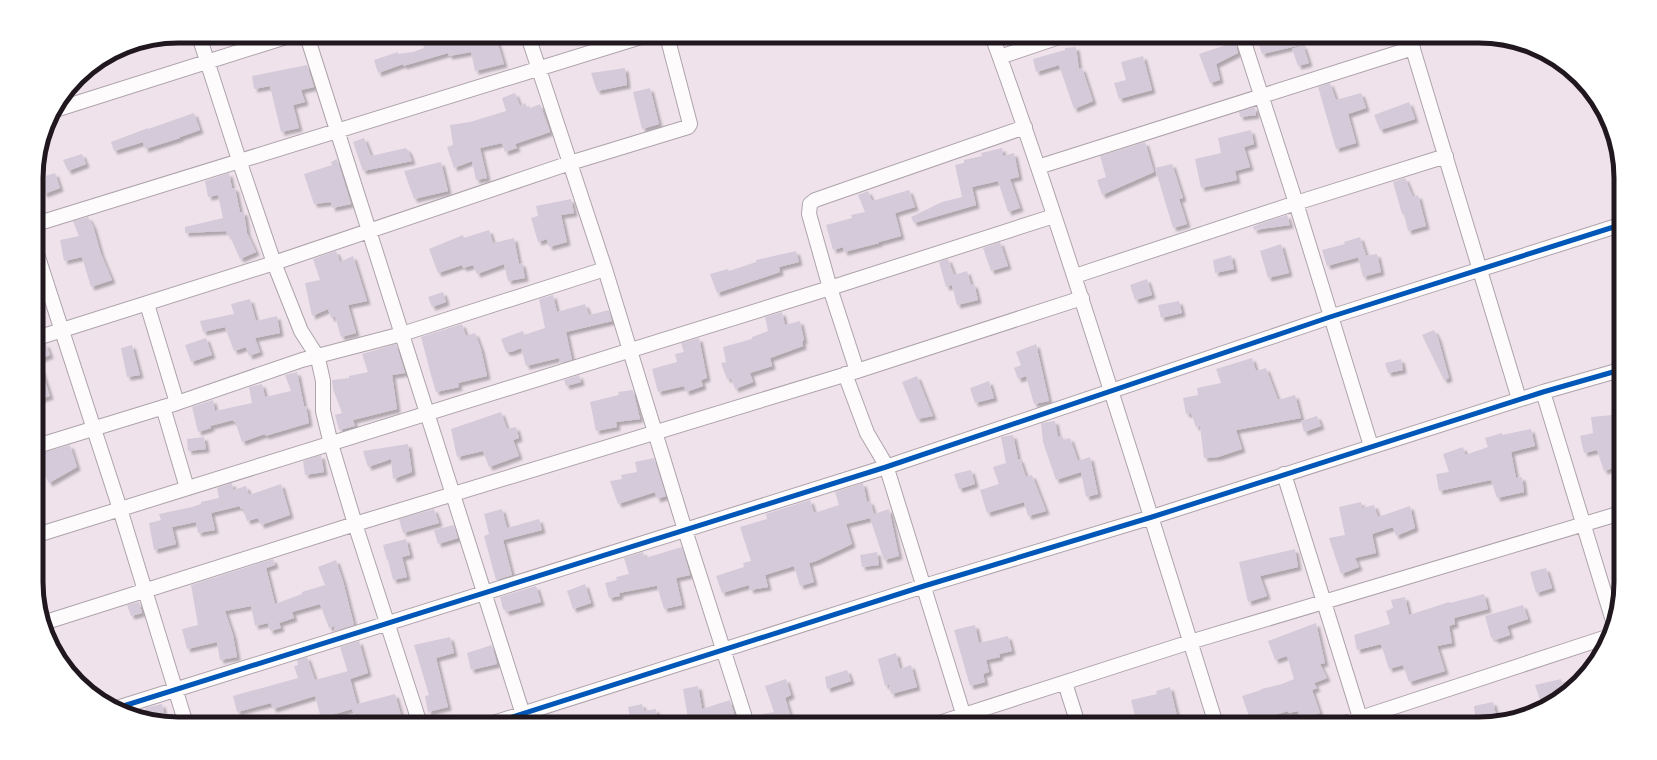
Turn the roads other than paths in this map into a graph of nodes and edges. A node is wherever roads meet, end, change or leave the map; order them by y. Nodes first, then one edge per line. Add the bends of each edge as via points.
1 (201, 43) edge
2 (268, 43) edge
3 (309, 43) edge
4 (530, 43) edge
5 (621, 43) edge
6 (670, 43) edge
7 (995, 43) edge
8 (1041, 43) edge
9 (1244, 43) edge
10 (1408, 43) edge
11 (1411, 43) edge
12 (1000, 57) junction
13 (208, 62) junction
14 (539, 69) junction
15 (1261, 95) junction
16 (63, 107) edge
17 (1025, 127) junction
18 (338, 130) junction
19 (1446, 156) junction
20 (239, 160) junction
21 (570, 163) junction
22 (1038, 167) junction
23 (1296, 203) junction
24 (1054, 216) junction
25 (43, 222) edge
26 (1614, 227) edge
27 (368, 231) junction
28 (274, 263) junction
29 (605, 269) junction
30 (1479, 269) junction
31 (43, 272) edge
32 (1074, 276) junction
33 (830, 288) junction
34 (1082, 298) junction
35 (147, 304) junction
36 (1330, 317) junction
37 (62, 330) junction
38 (402, 334) junction
39 (43, 336) edge
40 (630, 351) junction
41 (317, 356) junction
42 (851, 372) junction
43 (1614, 372) edge
44 (1111, 390) junction
45 (1543, 392) junction
46 (1519, 399) junction
47 (177, 403) junction
48 (163, 408) junction
49 (428, 414) junction
50 (94, 428) junction
51 (655, 433) junction
52 (43, 444) edge
53 (331, 444) junction
54 (1371, 446) junction
55 (886, 468) junction
56 (1284, 474) junction
57 (187, 488) junction
58 (453, 494) junction
59 (120, 509) junction
60 (1614, 515) edge
61 (1152, 517) junction
62 (355, 524) junction
63 (1583, 525) junction
64 (685, 530) junction
65 (43, 533) edge
66 (924, 586) junction
67 (145, 591) junction
68 (485, 593) junction
69 (1324, 602) junction
70 (1610, 612) edge
71 (49, 621) edge
72 (387, 625) junction
73 (1602, 639) edge
74 (1190, 642) junction
75 (724, 649) junction
76 (1065, 683) junction
77 (175, 690) junction
78 (124, 706) edge
79 (184, 717) edge
80 (418, 717) edge
81 (524, 717) edge
82 (531, 717) edge
83 (745, 717) edge
84 (963, 717) edge
85 (972, 717) edge
86 (1076, 717) edge
87 (1214, 717) edge
88 (1360, 717) edge
89 (1373, 717) edge

1 - 13 street
2 - 13 street
3 - 18 street
4 - 14 street
5 - 14 street
6 - 21 street via 689,126
7 - 12 street
8 - 12 street
9 - 15 street
10 - 15 street
11 - 19 street
12 - 17 street
13 - 16 street
13 - 20 street
14 - 18 street
14 - 21 street
15 - 22 street
15 - 23 street
17 - 22 street
17 - 33 street via 815,200 810,204 809,214
18 - 20 street
18 - 27 street
19 - 23 street
19 - 30 street
20 - 25 street
20 - 28 street
21 - 27 street
21 - 29 street
22 - 24 street
23 - 32 street
23 - 36 street
24 - 32 street
24 - 33 street
26 - 30 street
27 - 28 street
27 - 38 street
28 - 35 street
28 - 41 street via 301,331
29 - 38 street
29 - 40 street
30 - 36 street
30 - 46 street
31 - 37 street
32 - 34 street
33 - 40 street
33 - 42 street
34 - 42 street
34 - 44 street
35 - 37 street
35 - 47 street
36 - 44 street
36 - 54 street
37 - 39 street
37 - 50 street
38 - 41 street
38 - 49 street
40 - 49 street
40 - 51 street
41 - 47 street
41 - 53 street via 322,371 323,411
42 - 51 street
42 - 55 street via 867,433
43 - 45 street
44 - 55 street
44 - 61 street
45 - 46 street
45 - 63 street
46 - 54 street
47 - 48 street
48 - 50 street
48 - 57 street
49 - 53 street
49 - 58 street
50 - 52 street
50 - 59 street
51 - 58 street
51 - 64 street
53 - 57 street
53 - 62 street
54 - 56 street
55 - 64 street
55 - 66 street
56 - 61 street
56 - 69 street
57 - 59 street
58 - 62 street
58 - 68 street
59 - 65 street
59 - 67 street
60 - 63 street
61 - 66 street
61 - 74 street
62 - 67 street
62 - 72 street
63 - 69 street
63 - 70 street
64 - 68 street
64 - 75 street
66 - 75 street
66 - 84 street
67 - 71 street
67 - 77 street
68 - 72 street
68 - 81 street
69 - 74 street
69 - 88 street
72 - 77 street
72 - 80 street
73 - 89 street
74 - 76 street
74 - 87 street
75 - 82 street
75 - 83 street
76 - 85 street
76 - 86 street
77 - 78 street
77 - 79 street

